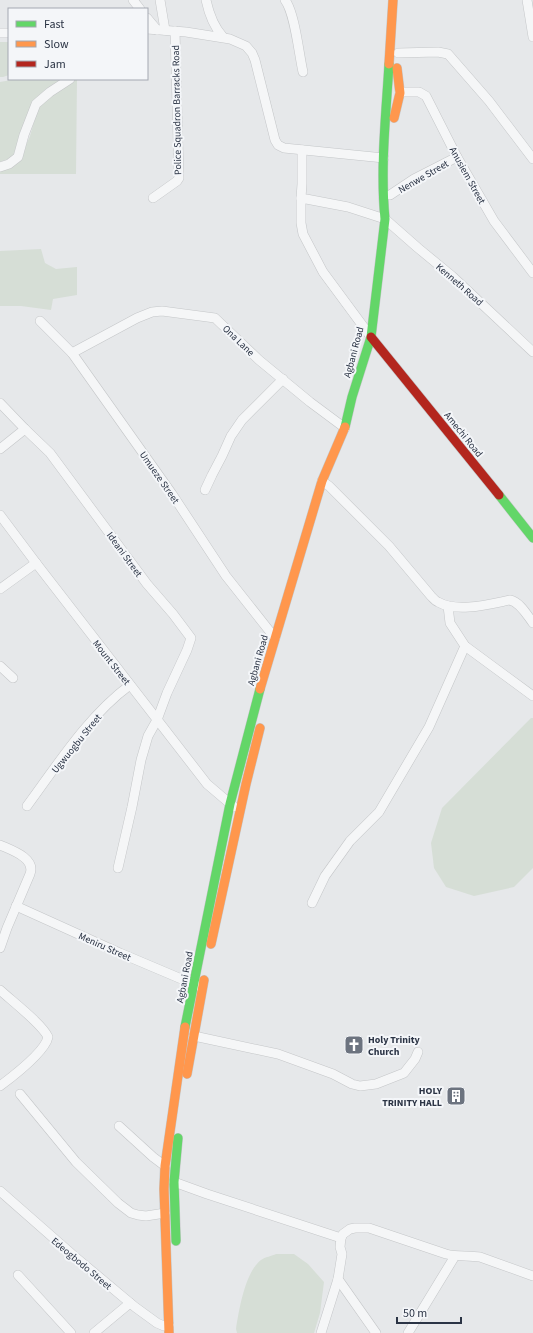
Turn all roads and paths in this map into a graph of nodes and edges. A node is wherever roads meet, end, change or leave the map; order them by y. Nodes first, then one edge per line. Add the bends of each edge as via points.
1 (133, 0) edge
2 (160, 0) edge
3 (206, 0) edge
4 (285, 0) edge
5 (393, 0) edge
6 (400, 0) edge
7 (527, 0) edge
8 (139, 8) edge
9 (148, 19) edge
10 (148, 29) edge
11 (161, 30) junction
12 (175, 31) junction
13 (223, 37) junction
14 (533, 37) edge
15 (398, 53) junction
16 (303, 72) dead end
17 (68, 80) edge
18 (400, 92) junction
19 (302, 150) junction
20 (457, 157) junction
21 (384, 158) junction
22 (533, 159) edge
23 (0, 167) edge
24 (390, 195) junction
25 (153, 198) dead end
26 (301, 198) junction
27 (387, 221) junction
28 (533, 273) edge
29 (40, 321) dead end
30 (371, 337) junction
31 (377, 345) junction
32 (533, 352) edge
33 (72, 353) junction
34 (283, 380) junction
35 (0, 403) edge
36 (345, 428) junction
37 (25, 429) junction
38 (0, 449) edge
39 (326, 483) junction
40 (205, 490) dead end
41 (0, 515) edge
42 (533, 538) edge
43 (36, 563) junction
44 (0, 589) edge
45 (448, 606) junction
46 (533, 623) edge
47 (274, 638) junction
48 (465, 646) junction
49 (0, 666) edge
50 (13, 678) dead end
51 (271, 683) dead end
52 (130, 685) junction
53 (533, 696) edge
54 (262, 719) dead end
55 (157, 720) junction
56 (230, 804) junction
57 (27, 806) dead end
58 (240, 813) junction
59 (0, 845) edge
60 (118, 868) dead end
61 (312, 903) dead end
62 (16, 906) junction
63 (0, 945) edge
64 (209, 957) dead end
65 (206, 972) dead end
66 (194, 984) junction
67 (203, 987) junction
68 (0, 990) edge
69 (194, 1036) junction
70 (418, 1052) dead end
71 (0, 1086) edge
72 (20, 1094) dead end
73 (119, 1126) dead end
74 (165, 1166) junction
75 (174, 1182) junction
76 (0, 1191) edge
77 (165, 1213) junction
78 (341, 1238) junction
79 (176, 1254) dead end
80 (454, 1256) junction
81 (18, 1275) dead end
82 (533, 1276) edge
83 (338, 1279) junction
84 (130, 1303) junction
85 (169, 1329) edge
86 (70, 1333) edge
87 (94, 1333) edge
88 (321, 1333) edge
89 (376, 1333) edge
90 (408, 1333) edge

1 - 8 street
2 - 11 street
3 - 13 street via 213,24
4 - 16 street via 292,17
5 - 21 main road, Agbani Road
6 - 15 main road, Agbani Road
7 - 14 street
9 - 11 street
10 - 11 street
11 - 12 street
12 - 13 street, Police Squadron Barracks Road
12 - 25 street, Police Squadron Barracks Road via 178,178
13 - 19 street, Police Squadron Barracks Road via 242,44 252,53 276,143 284,148
15 - 18 main road, Agbani Road via 397,74
15 - 22 street via 448,54 489,101
17 - 23 street via 36,104 18,157
18 - 20 street, Anusiem Street via 419,92 426,96
18 - 24 main road, Agbani Road via 394,112
19 - 21 street, Police Squadron Barracks Road
19 - 26 street
20 - 24 street, Nenwe Street via 414,179
20 - 28 street, Anusiem Street via 494,221
21 - 27 main road, Agbani Road via 383,200
24 - 27 main road, Agbani Road
26 - 27 street via 348,207
26 - 30 street via 301,223 304,234 323,272
27 - 30 main road, Agbani Road
27 - 31 main road, Agbani Road via 384,294
27 - 32 street, Kenneth Road via 452,276
29 - 33 street, Umueze Street
30 - 31 main road, Amechi Road
30 - 36 main road, Agbani Road
31 - 39 main road, Agbani Road via 335,473
31 - 42 main road, Amechi Road
33 - 34 street, Ona Lane via 145,314 162,311 196,315 218,320
33 - 47 street, Umueze Street via 172,494 226,576
34 - 36 street, Ona Lane
34 - 40 street via 242,420 231,436
35 - 37 street, Ideani Street
36 - 39 main road, Agbani Road
37 - 38 street
37 - 55 street, Ideani Street via 50,453 147,584 190,636 191,640
39 - 45 street via 390,546 431,596
39 - 47 main road, Agbani Road
39 - 51 main road, Agbani Road
41 - 43 street, Mount Street
43 - 44 street
43 - 52 street, Mount Street
45 - 46 street via 459,608 510,600 518,603
45 - 48 street via 450,623
47 - 56 main road, Agbani Road
48 - 53 street
48 - 61 street via 429,727 379,812 350,841 325,876
49 - 50 street
52 - 55 street, Mount Street
52 - 57 street, Ugwuogbu Street via 104,708 71,746
54 - 58 main road, Agbani Road
55 - 56 street, Mount Street via 207,784
55 - 60 street via 148,736 141,760
56 - 58 street, Mount Street
56 - 66 main road, Agbani Road
58 - 64 main road, Agbani Road
59 - 62 street via 26,859 31,868
62 - 63 street
62 - 66 street, Meniru Street
65 - 67 main road, Agbani Road
66 - 67 street, Meniru Street
66 - 74 main road, Agbani Road via 182,1040
67 - 69 main road, Agbani Road
68 - 71 street via 48,1037 44,1046
69 - 70 street via 278,1054 360,1086 376,1084 404,1073
69 - 75 main road, Agbani Road via 180,1111
72 - 77 street via 76,1162 118,1203 138,1215
73 - 74 street
74 - 77 main road, Agbani Road
75 - 78 street
75 - 79 main road, Agbani Road
76 - 84 street, Edeogbodo Street
77 - 85 main road, Agbani Road
78 - 80 street via 350,1229 369,1228
78 - 83 street via 342,1254
80 - 82 street via 480,1257
80 - 90 street
81 - 86 street
83 - 88 street
83 - 89 street
84 - 85 street, Edeogbodo Street
84 - 87 street

